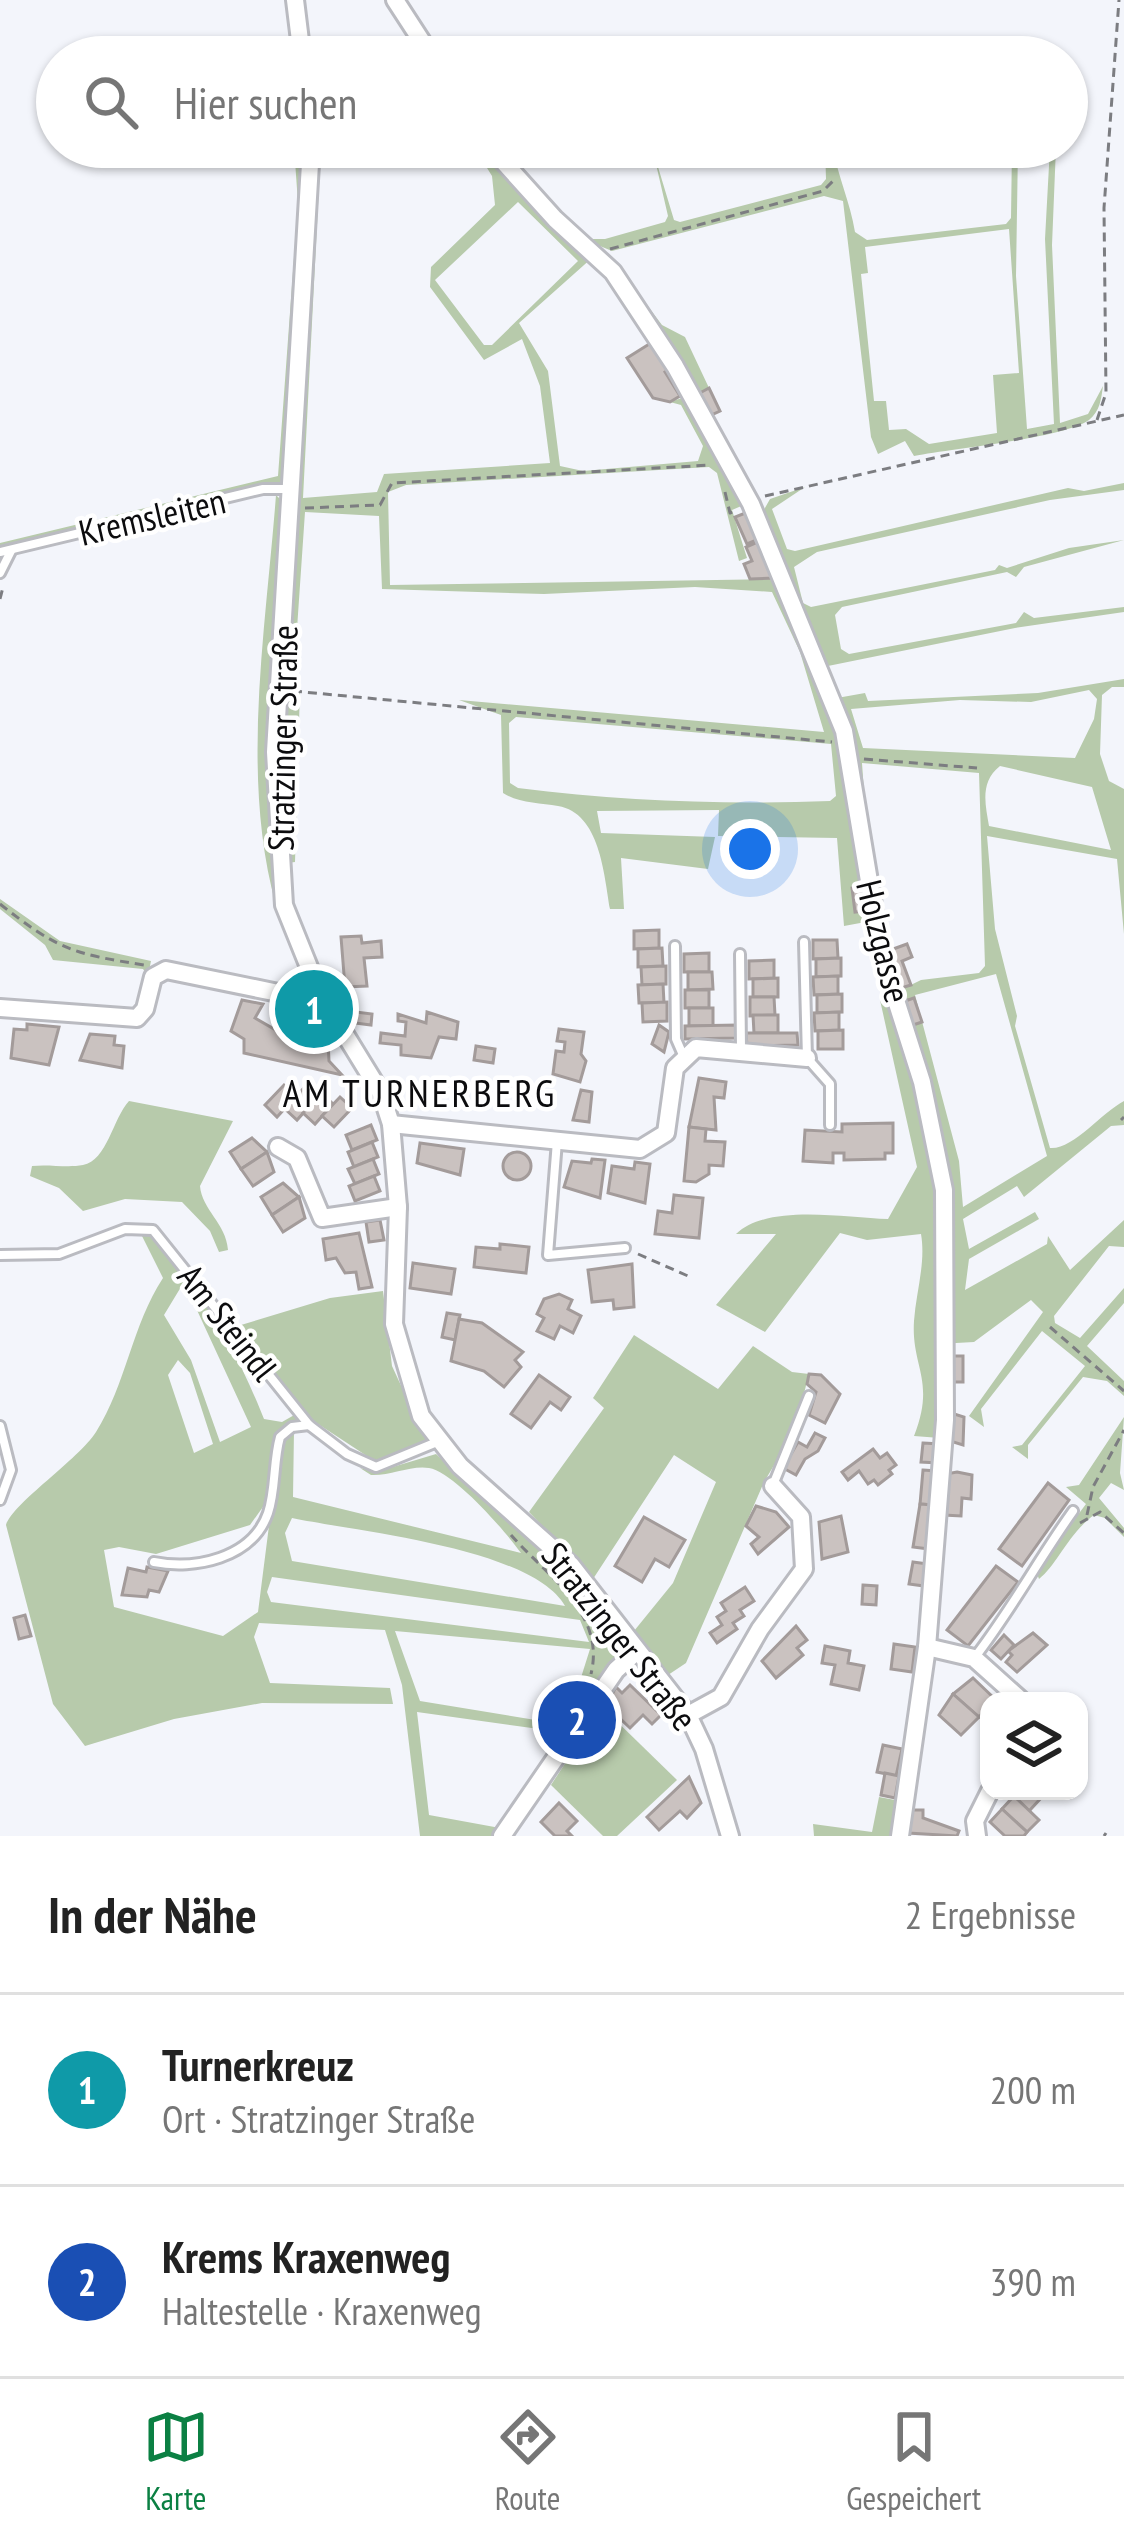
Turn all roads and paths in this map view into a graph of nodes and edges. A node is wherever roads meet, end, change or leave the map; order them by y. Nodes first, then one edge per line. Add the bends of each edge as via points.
1 (296, 0) edge
2 (395, 0) edge
3 (1119, 0) edge
4 (300, 36) edge
5 (418, 36) edge
6 (1113, 102) junction
7 (1124, 104) edge
8 (309, 168) edge
9 (509, 168) edge
10 (834, 179) dead end
11 (600, 257) junction
12 (1124, 415) edge
13 (1096, 421) junction
14 (721, 472) dead end
15 (724, 483) dead end
16 (292, 499) junction
17 (751, 504) junction
18 (730, 513) dead end
19 (12, 550) junction
20 (0, 552) edge
21 (0, 572) edge
22 (279, 690) junction
23 (844, 731) junction
24 (850, 758) junction
25 (976, 768) dead end
26 (0, 904) edge
27 (804, 943) dead end
28 (676, 946) dead end
29 (740, 954) dead end
30 (158, 971) junction
31 (319, 992) junction
32 (0, 1008) edge
33 (741, 1053) junction
34 (683, 1055) junction
35 (807, 1058) junction
36 (391, 1124) junction
37 (830, 1125) dead end
38 (558, 1139) junction
39 (278, 1147) dead end
40 (398, 1207) junction
41 (625, 1248) joint
42 (0, 1256) edge
43 (688, 1276) dead end
44 (1050, 1328) dead end
45 (1124, 1390) edge
46 (809, 1396) dead end
47 (309, 1425) junction
48 (0, 1426) edge
49 (1124, 1430) edge
50 (438, 1442) junction
51 (773, 1486) joint
52 (0, 1500) edge
53 (1072, 1511) dead end
54 (1086, 1516) junction
55 (1071, 1532) dead end
56 (1124, 1533) edge
57 (511, 1534) dead end
58 (154, 1562) dead end
59 (927, 1647) junction
60 (637, 1651) junction
61 (974, 1658) junction
62 (590, 1681) dead end
63 (1012, 1692) edge
64 (688, 1715) junction
65 (986, 1800) edge
66 (502, 1836) edge
67 (730, 1836) edge
68 (900, 1836) edge
69 (977, 1836) edge

1 - 4 street
2 - 5 street
3 - 6 path
6 - 7 path
6 - 13 path via 1104,208 1106,393
8 - 16 street, Stratzinger Straße
9 - 11 street, Holzgasse
10 - 11 path via 823,191 625,241
11 - 17 street, Holzgasse via 675,366
12 - 13 path
13 - 17 path via 786,489
14 - 16 path via 708,465 392,483 380,505
15 - 18 path
16 - 19 lane, Kremsleiten via 262,489
16 - 22 street, Stratzinger Straße
17 - 23 street, Holzgasse
19 - 20 lane, Kremsleiten
19 - 21 lane
22 - 23 path via 830,742
22 - 31 street, Stratzinger Straße via 284,905
23 - 24 street, Holzgasse
24 - 25 path
24 - 59 street, Holzgasse via 881,953 922,1082 944,1190 945,1420
26 - 30 path via 74,954
27 - 35 lane
28 - 34 lane
29 - 33 lane
30 - 31 street
30 - 32 street via 137,1018
31 - 36 street, Stratzinger Straße via 381,1093
33 - 34 street via 713,1047
33 - 35 street
34 - 38 street via 660,1141 640,1149
35 - 37 lane via 830,1084
36 - 38 street
36 - 40 street, Stratzinger Straße
38 - 41 lane via 548,1255
39 - 40 street via 297,1158 322,1217
40 - 50 street, Stratzinger Straße via 394,1324 410,1390
41 - 43 path
42 - 47 lane, Am Steindl via 59,1254 124,1229 153,1229
44 - 45 path
46 - 51 lane
47 - 50 lane, Am Steindl via 376,1467
47 - 58 lane via 280,1437 271,1506 256,1532 206,1565
48 - 52 lane via 11,1470
49 - 54 path
50 - 60 street, Stratzinger Straße via 571,1565
51 - 64 street via 801,1517 804,1569 721,1697
53 - 61 lane
54 - 55 path
54 - 56 path via 1106,1516
57 - 62 path via 590,1624
59 - 61 street
59 - 68 street, Holzgasse
60 - 64 street, Stratzinger Straße
60 - 66 street
61 - 63 street
64 - 67 street, Stratzinger Straße
65 - 69 street

